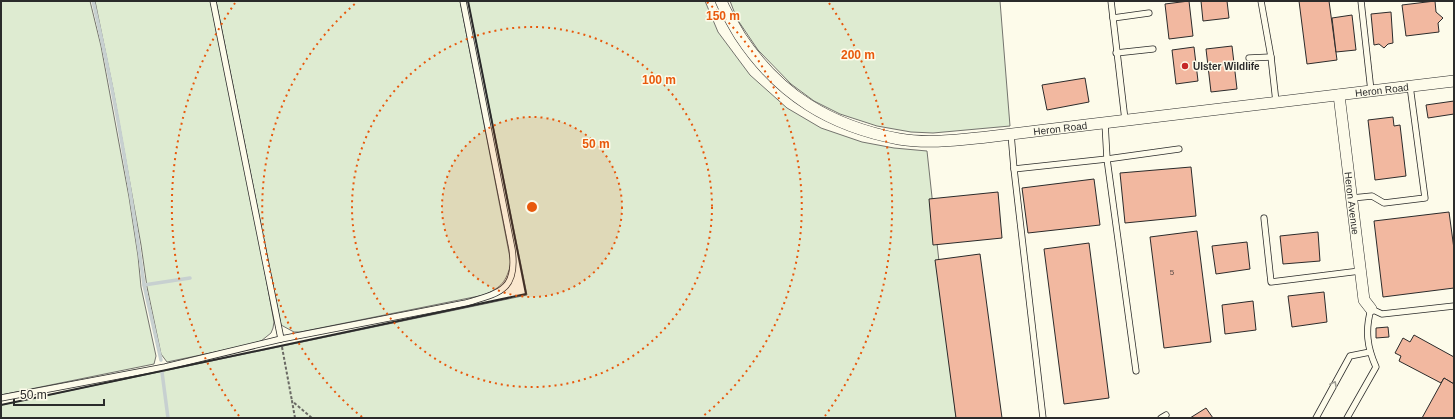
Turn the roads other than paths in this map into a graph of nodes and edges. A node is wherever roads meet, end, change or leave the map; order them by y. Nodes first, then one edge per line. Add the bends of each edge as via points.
1 (213, 1) edge
2 (463, 1) edge
3 (721, 1) edge
4 (1111, 1) edge
5 (1261, 1) edge
6 (1361, 1) edge
7 (1148, 13) dead end
8 (1113, 18) junction
9 (1153, 49) dead end
10 (1116, 53) junction
11 (1271, 57) junction
12 (1249, 58) dead end
13 (1454, 81) edge
14 (1410, 86) junction
15 (1371, 91) junction
16 (1339, 95) junction
17 (1276, 102) junction
18 (1125, 120) junction
19 (1105, 123) junction
20 (1011, 134) junction
21 (1179, 149) dead end
22 (1107, 159) junction
23 (1014, 169) junction
24 (1352, 198) junction
25 (1264, 218) dead end
26 (1360, 271) junction
27 (1454, 306) edge
28 (1371, 309) junction
29 (281, 339) junction
30 (1370, 352) junction
31 (1136, 371) dead end
32 (1, 398) edge
33 (1043, 418) edge
34 (1316, 418) edge
35 (1348, 418) edge

1 - 29 lane
2 - 29 lane via 512,249 512,276 496,294
3 - 20 street, Heron Road via 724,10 753,55 773,76 814,109 837,120 886,136 926,142
4 - 8 lane
5 - 11 lane
6 - 15 lane
7 - 8 lane
8 - 10 lane
9 - 10 lane
10 - 18 lane
11 - 12 lane
11 - 17 lane
13 - 14 street, Heron Road
14 - 15 street, Heron Road
14 - 24 lane via 1425,198 1384,203 1372,196
15 - 16 street, Heron Road
16 - 17 street, Heron Road
16 - 24 street, Heron Avenue
17 - 18 street, Heron Road
18 - 19 street, Heron Road
19 - 20 street, Heron Road
19 - 22 lane
20 - 23 lane
21 - 22 lane
22 - 23 lane
22 - 31 lane
23 - 33 lane
24 - 26 street, Heron Avenue
25 - 26 lane via 1271,282
26 - 28 street, Heron Avenue via 1364,300
27 - 28 lane via 1382,314
28 - 30 lane via 1367,324
29 - 32 lane via 165,367
34 -> 30 lane via 1350,356
30 - 35 lane via 1376,367

